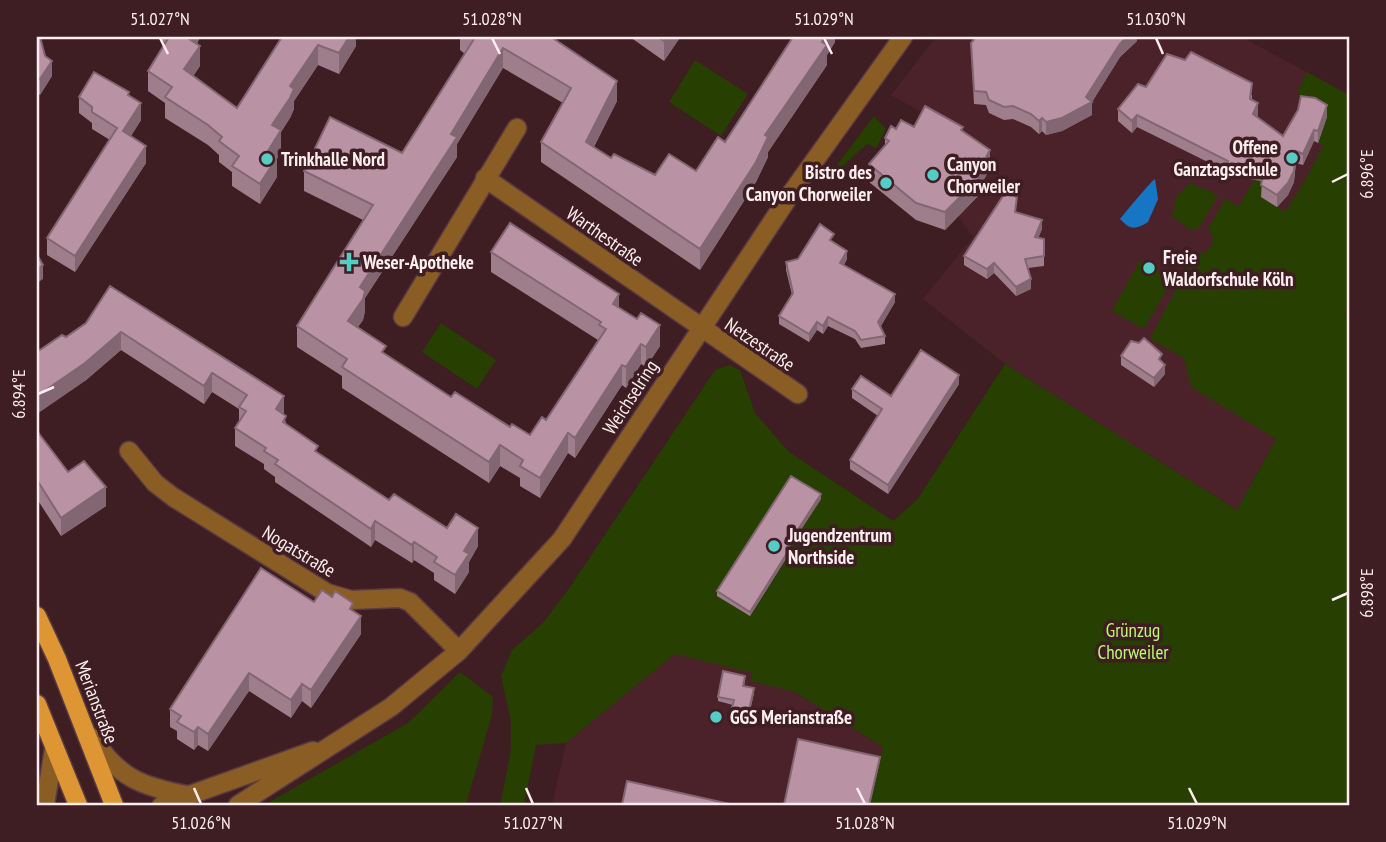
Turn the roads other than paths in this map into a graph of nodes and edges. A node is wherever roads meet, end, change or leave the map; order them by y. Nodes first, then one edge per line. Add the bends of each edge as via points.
1 (903, 37) edge
2 (517, 128) dead end
3 (485, 178) junction
4 (403, 317) dead end
5 (700, 329) junction
6 (797, 394) dead end
7 (129, 451) dead end
8 (37, 616) edge
9 (459, 651) junction
10 (37, 704) edge
11 (81, 720) junction
12 (345, 738) junction
13 (54, 748) junction
14 (187, 795) junction
15 (45, 805) edge
16 (78, 805) edge
17 (114, 805) edge
18 (162, 805) edge
19 (238, 805) edge

1 - 5 street, Weichselring
2 - 3 street
3 - 4 street
3 - 5 street, Warthestraße
5 - 6 street, Netzestraße
5 - 9 street, Weichselring via 562,539
7 - 9 street, Nogatstraße via 173,497 288,571 339,598 411,602
8 - 11 main road, Merianstraße
9 - 12 street, Weichselring
10 - 13 main road
11 - 14 street via 108,762 157,789
11 - 17 main road, Merianstraße
12 - 14 street, Weichselring
12 - 19 street, Weichselring
13 - 15 street
13 - 16 main road
14 - 18 street, Weichselring

